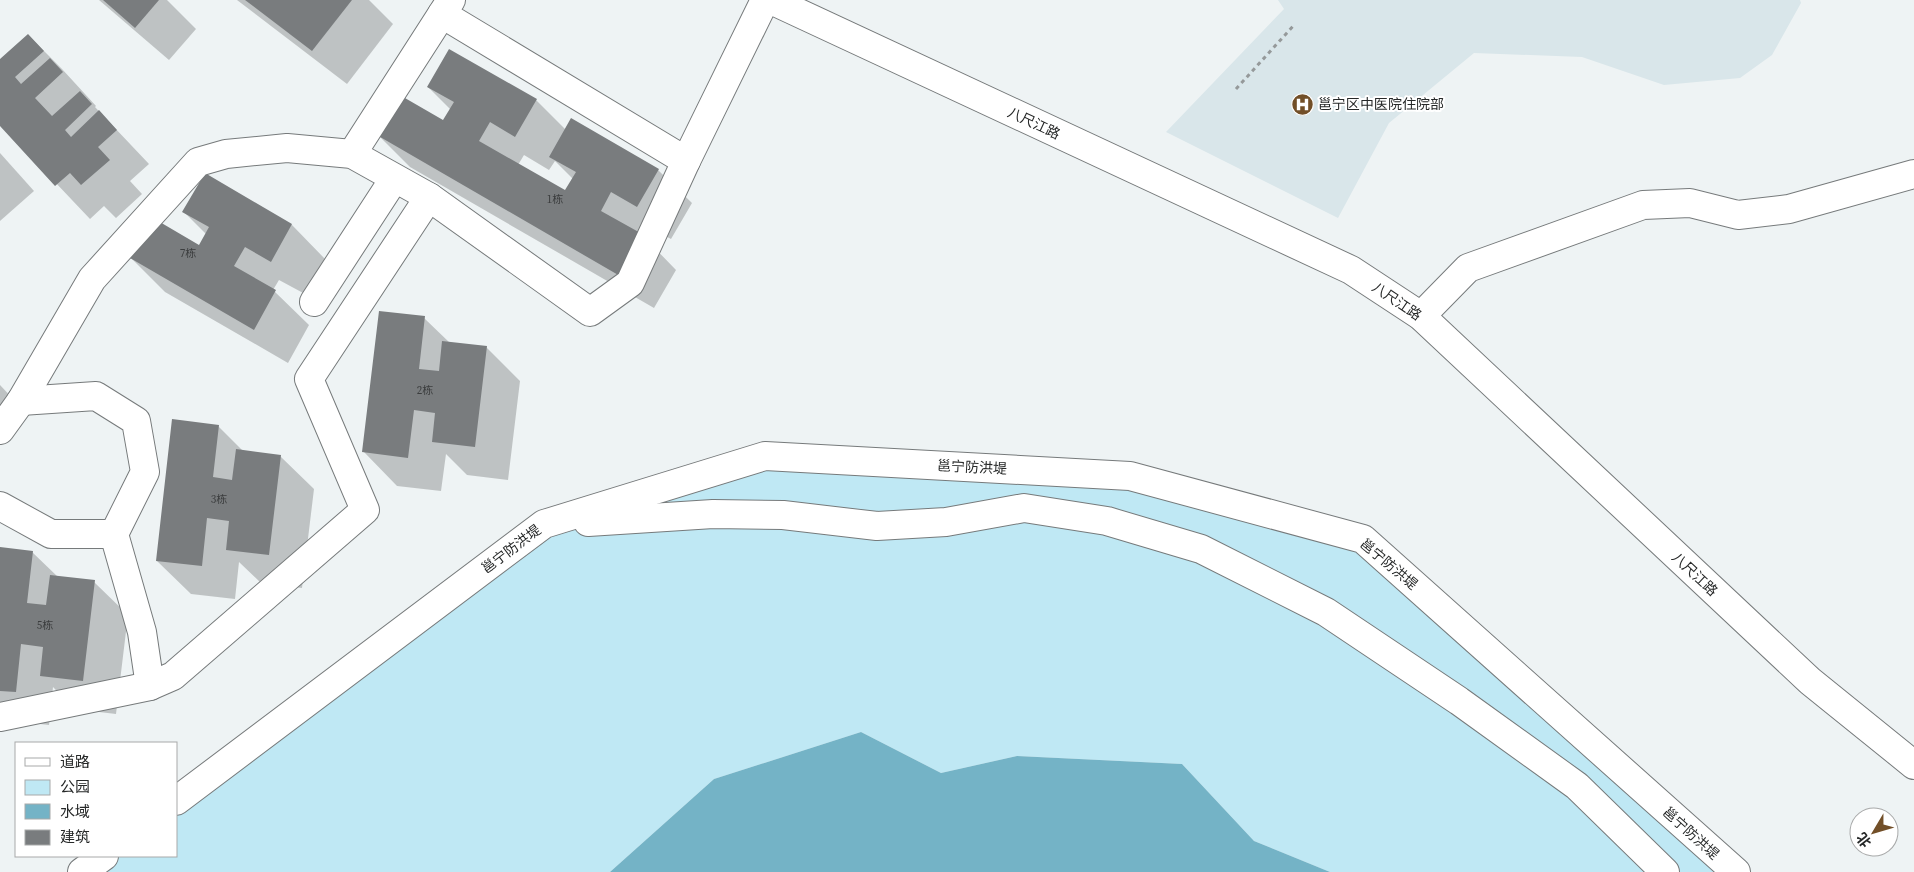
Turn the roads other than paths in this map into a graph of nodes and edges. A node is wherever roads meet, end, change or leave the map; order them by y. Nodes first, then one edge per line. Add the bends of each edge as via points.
1 (765, 0) edge
2 (771, 0) edge
3 (446, 7) edge
4 (352, 154) junction
5 (686, 161) junction
6 (1914, 174) edge
7 (394, 179) junction
8 (429, 197) junction
9 (314, 302) dead end
10 (1421, 316) junction
11 (21, 401) junction
12 (0, 430) edge
13 (0, 506) edge
14 (544, 524) junction
15 (114, 534) junction
16 (150, 686) junction
17 (0, 717) edge
18 (1914, 765) edge
19 (178, 799) edge
20 (103, 857) edge
21 (82, 872) edge
22 (1665, 872) edge
23 (1736, 872) edge

1 - 5 street
2 - 10 street, 八尺江路 via 1351,270
3 - 4 street
3 - 5 street
4 - 7 street
4 - 11 street via 287,148 226,154 198,162 92,279
5 - 8 street via 630,282 590,312
6 - 10 street via 1789,209 1738,215 1690,203 1642,205 1468,268
7 - 8 street
7 - 9 street
8 - 16 street via 309,379 365,510 174,676
10 - 18 street, 八尺江路 via 1810,681
11 - 12 street
11 - 15 street via 96,396 136,421 145,472
13 - 15 street via 51,534
14 - 19 street, 邕宁防洪堤
14 - 22 street via 713,514 783,515 877,526 946,522 1024,508 1107,522 1201,549 1326,612 1459,701 1577,786
14 - 23 street, 邕宁防洪堤 via 765,456 1130,476 1363,539
15 - 16 street via 142,632
16 - 17 street
20 - 21 street

